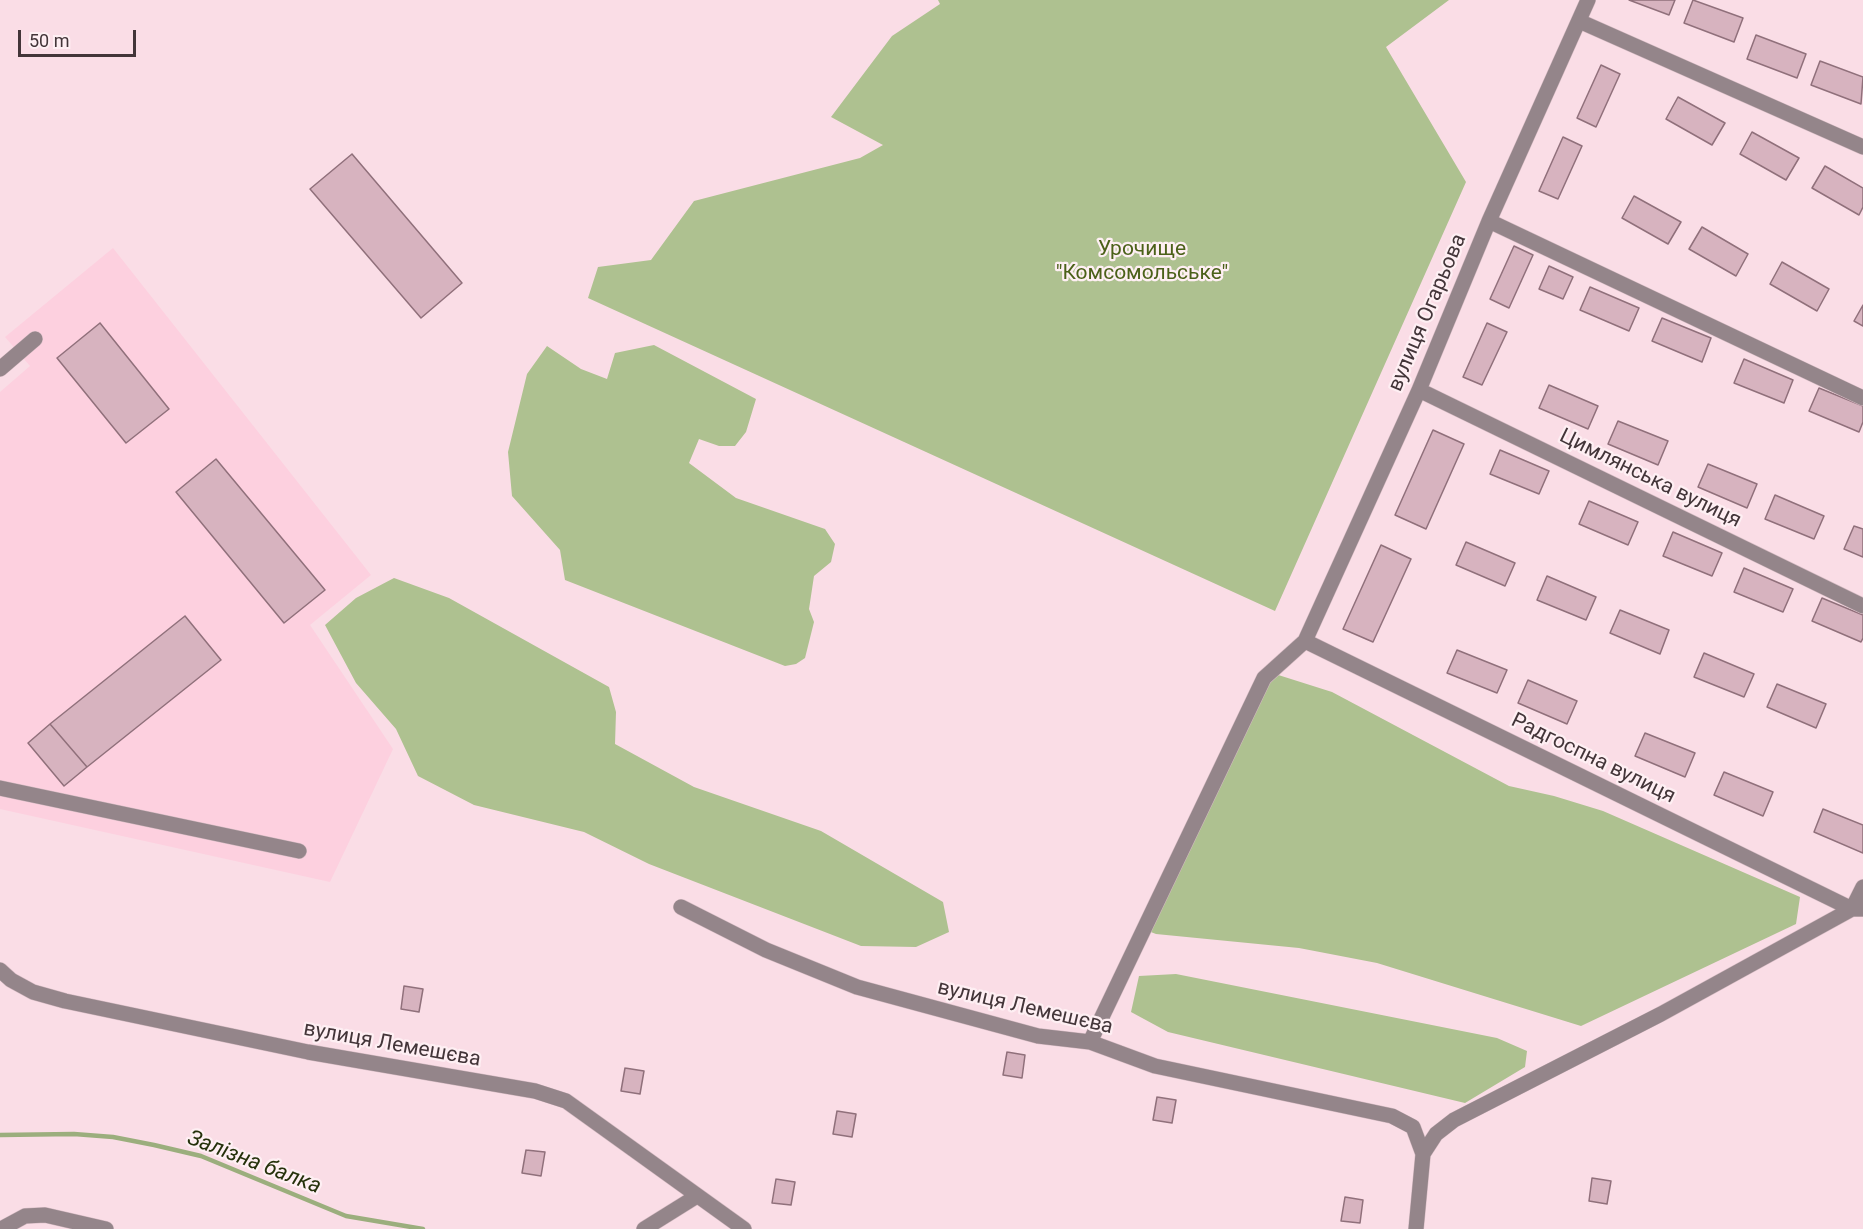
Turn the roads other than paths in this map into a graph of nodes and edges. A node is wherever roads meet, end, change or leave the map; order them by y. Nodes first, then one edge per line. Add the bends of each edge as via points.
1 (1588, 0) edge
2 (1579, 21) junction
3 (1863, 147) edge
4 (1489, 221) junction
5 (35, 339) dead end
6 (0, 369) edge
7 (1419, 390) junction
8 (1863, 398) edge
9 (1863, 606) edge
10 (1305, 641) junction
11 (0, 788) edge
12 (299, 851) dead end
13 (1863, 887) edge
14 (681, 907) dead end
15 (1858, 909) edge
16 (4, 979) edge
17 (1090, 1042) junction
18 (1423, 1154) junction
19 (698, 1196) junction
20 (1, 1229) edge
21 (106, 1229) edge
22 (644, 1229) edge
23 (744, 1229) edge
24 (1416, 1229) edge

1 - 2 street, вулиця Огарьова
2 - 3 street
2 - 4 street, вулиця Огарьова
4 - 7 street, вулиця Огарьова
4 - 8 street
5 - 6 street
7 - 9 street, Цимлянська вулиця
7 - 10 street, вулиця Огарьова
10 - 15 street, Радгоспна вулиця
10 - 17 street via 1264,678
11 - 12 street
13 - 15 street
14 - 17 street, вулиця Лемешєва via 766,950 857,987 1038,1036
15 - 18 street via 1454,1120 1436,1134
16 - 19 street, вулиця Лемешєва via 65,1001 308,1052 535,1091 566,1101
17 - 18 street, вулиця Лемешєва via 1155,1066 1392,1116 1413,1127
18 - 24 street
19 - 22 street
19 - 23 street, вулиця Лемешєва
20 - 21 street via 25,1216 45,1215

